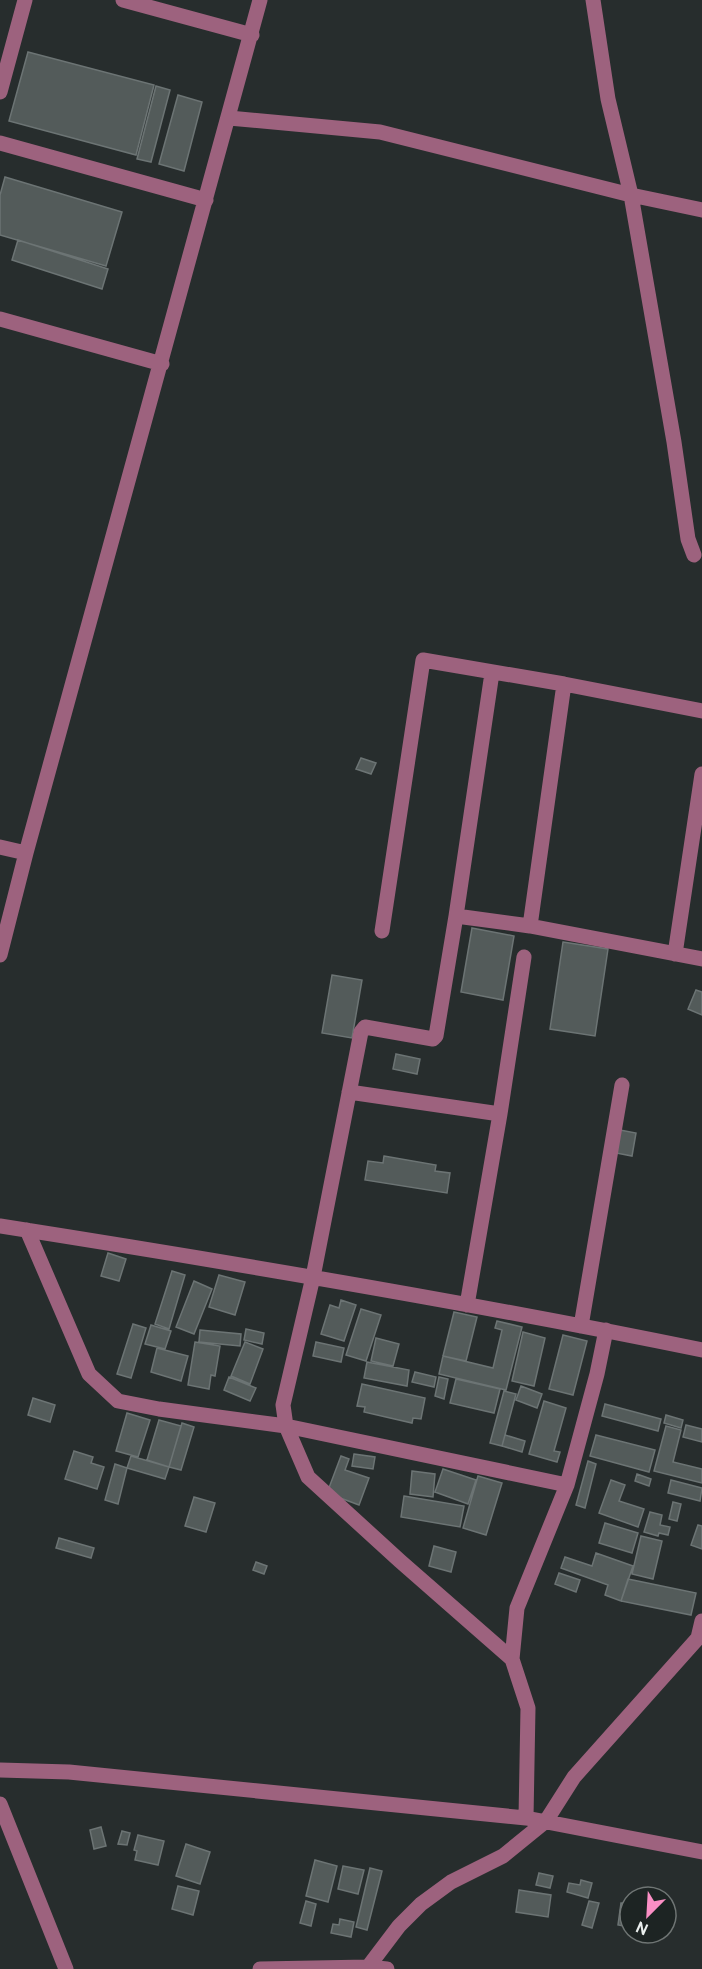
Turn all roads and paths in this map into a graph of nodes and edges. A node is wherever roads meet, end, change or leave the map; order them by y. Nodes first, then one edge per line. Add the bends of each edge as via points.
1 (25, 0) edge
2 (123, 0) edge
3 (260, 0) edge
4 (593, 0) edge
5 (252, 35) junction
6 (0, 92) edge
7 (229, 118) junction
8 (0, 143) edge
9 (631, 195) junction
10 (206, 201) junction
11 (702, 210) edge
12 (0, 320) edge
13 (162, 364) junction
14 (694, 555) dead end
15 (492, 673) junction
16 (564, 684) junction
17 (702, 711) edge
18 (702, 774) edge
19 (0, 847) edge
20 (26, 852) junction
21 (456, 916) junction
22 (530, 926) junction
23 (382, 931) dead end
24 (675, 954) junction
25 (0, 955) edge
26 (524, 957) dead end
27 (702, 959) edge
28 (621, 1085) dead end
29 (350, 1092) junction
30 (500, 1114) junction
31 (0, 1226) edge
32 (27, 1230) junction
33 (313, 1277) junction
34 (467, 1305) junction
35 (581, 1326) junction
36 (606, 1330) junction
37 (702, 1350) edge
38 (286, 1426) junction
39 (567, 1485) junction
40 (702, 1621) edge
41 (512, 1659) junction
42 (0, 1770) edge
43 (0, 1804) edge
44 (526, 1818) junction
45 (546, 1821) junction
46 (702, 1852) edge
47 (368, 1967) junction
48 (66, 1969) edge
49 (260, 1969) edge
50 (387, 1969) edge

1 - 6 street
2 - 5 street
3 - 5 street
4 - 9 street via 608,99
5 - 7 street
7 - 9 street via 380,132
7 - 10 street
8 - 10 street
9 - 11 street
9 - 14 street via 688,539
10 - 13 street
12 - 13 street
13 - 20 street
15 - 16 street
15 - 21 street
15 - 23 street via 423,660
16 - 17 street
16 - 22 street
18 - 24 street
19 - 20 street
20 - 25 street
21 - 22 street
21 - 29 street via 436,1036 433,1039 365,1027
22 - 24 street
24 - 27 street
26 - 30 street
28 - 35 street
29 - 30 street
29 - 33 street
30 - 34 street
31 - 32 street
32 - 33 street
32 - 38 street via 89,1374 118,1401
33 - 34 street
33 - 38 street via 283,1405
34 - 35 street
35 - 36 street
36 - 37 street
36 - 39 street
38 - 39 street
38 - 41 street via 308,1477
39 - 41 street via 517,1608
40 - 45 street via 698,1638 574,1777
41 - 44 street via 528,1708
42 - 44 street via 81,1774
43 - 48 street
44 - 45 street
45 - 46 street
45 - 47 street via 503,1856 451,1882 421,1904
47 - 49 street
47 - 50 street

